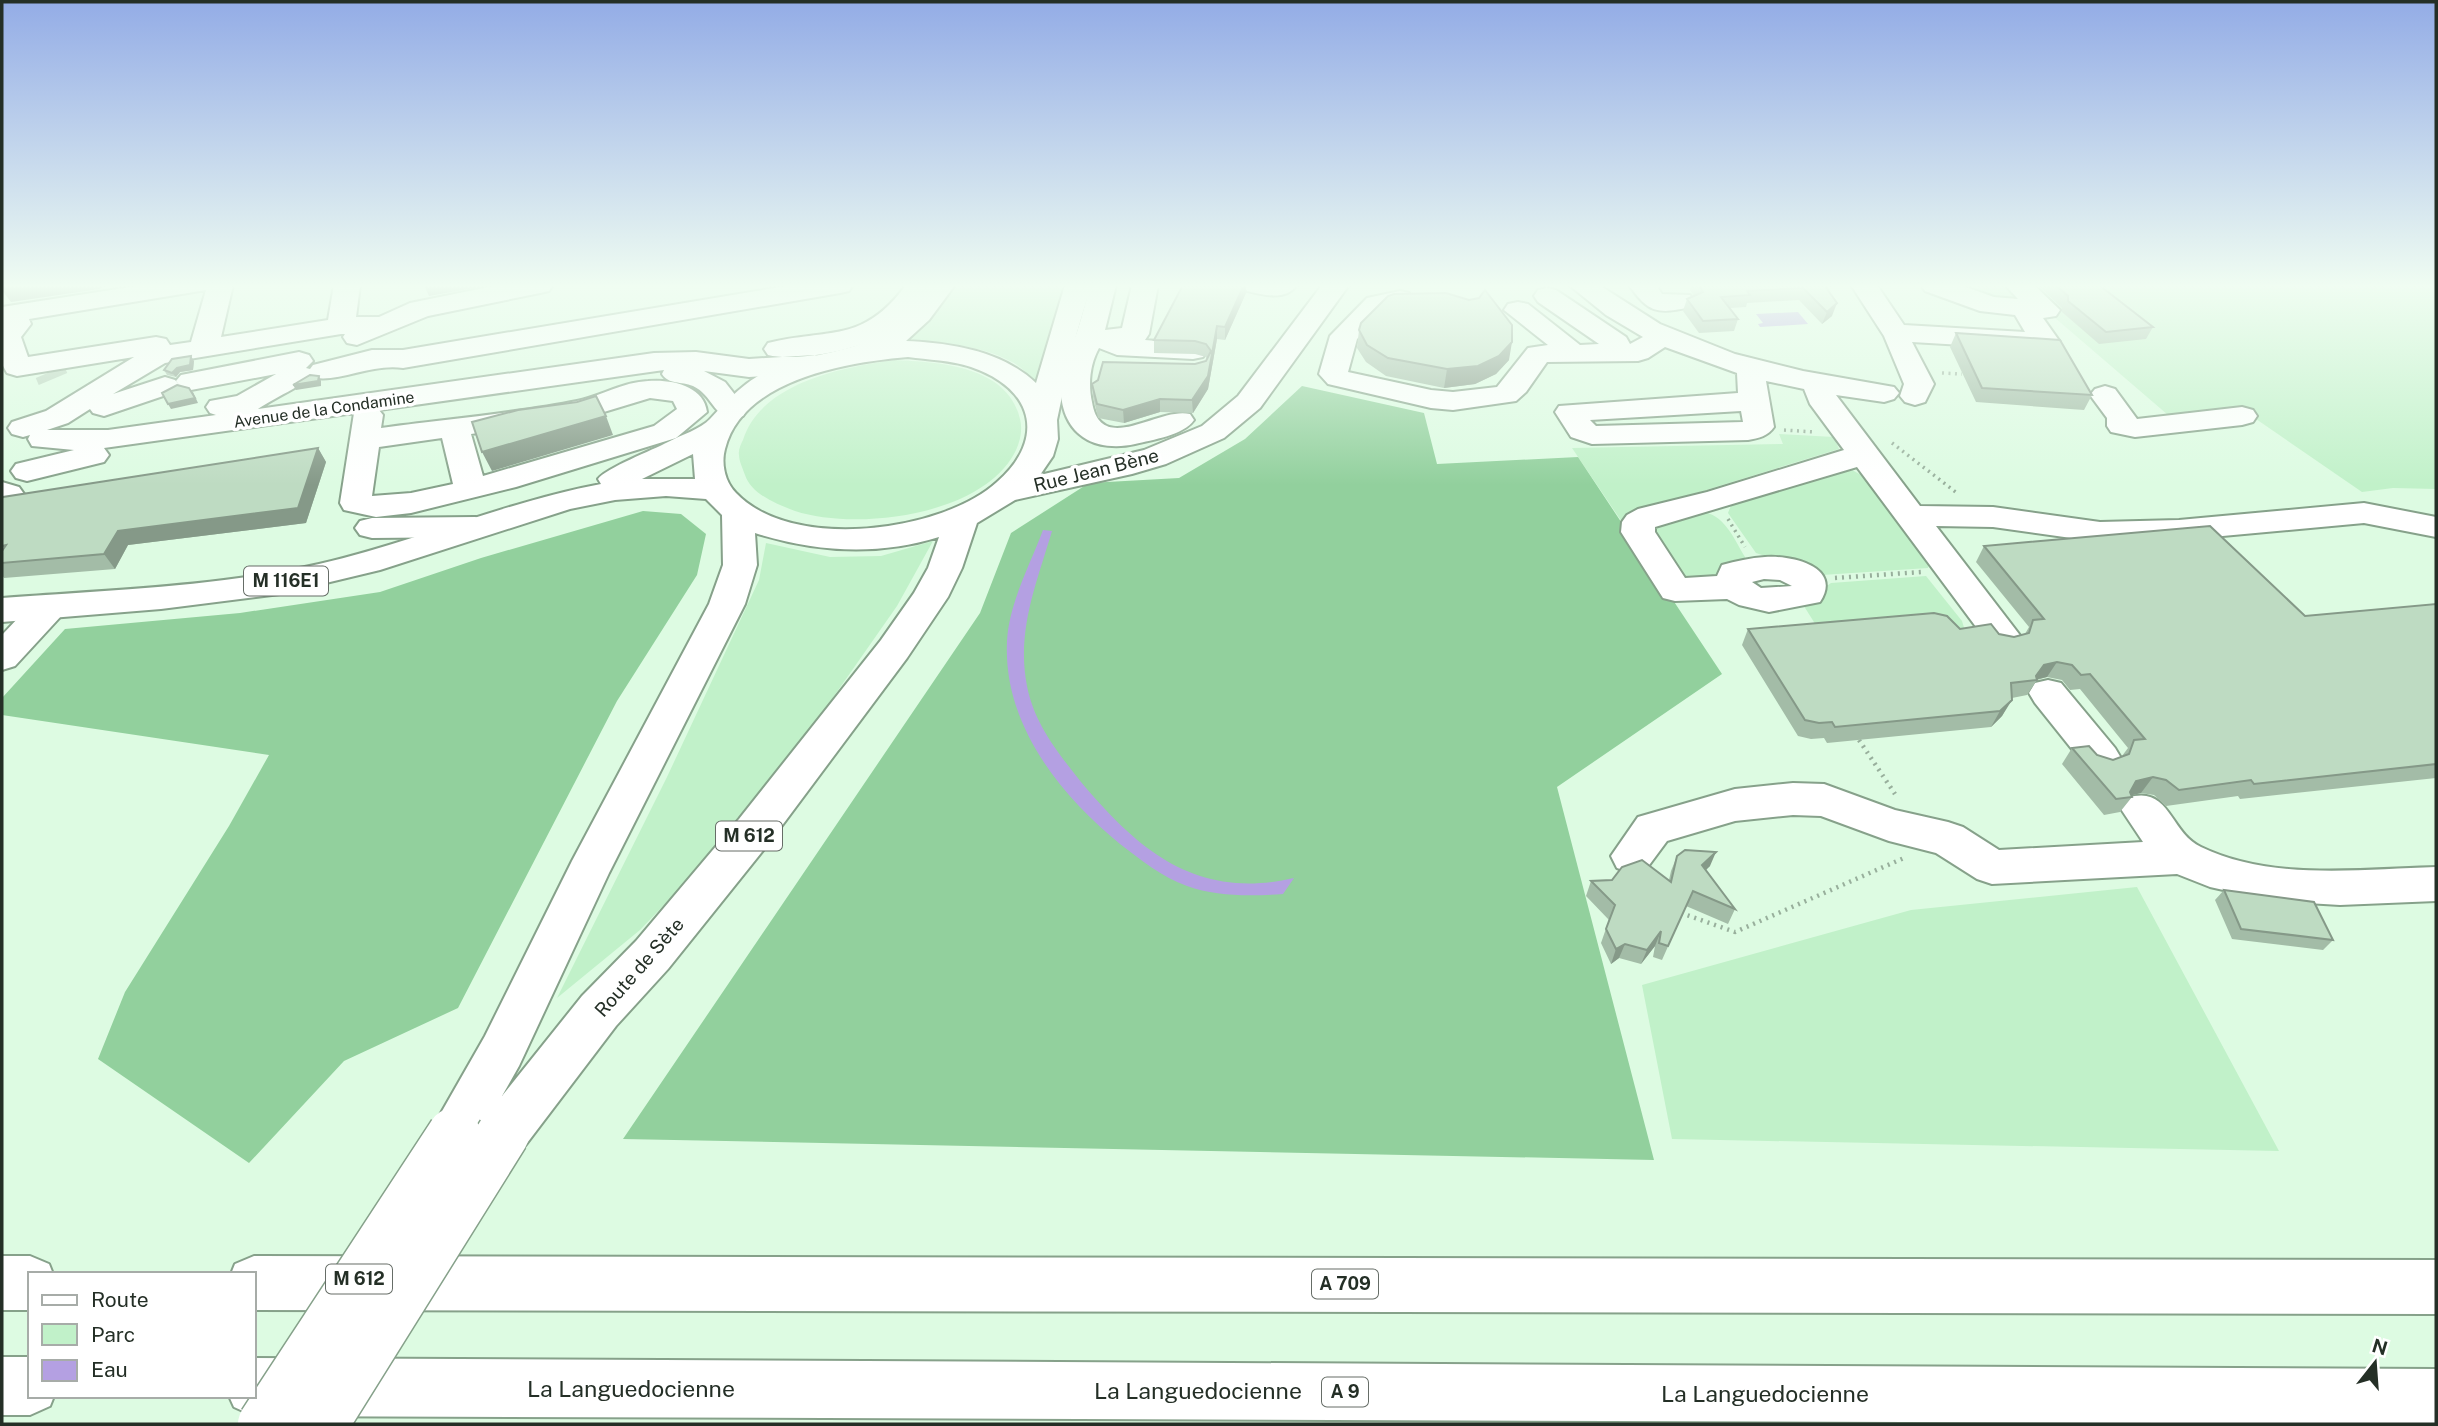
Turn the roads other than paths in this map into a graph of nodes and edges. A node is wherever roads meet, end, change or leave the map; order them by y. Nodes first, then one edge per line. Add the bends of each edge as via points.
1 (11, 352) edge
2 (194, 352) edge
3 (253, 352) edge
4 (351, 352) edge
5 (360, 352) edge
6 (379, 352) edge
7 (401, 352) edge
8 (466, 352) edge
9 (867, 352) joint
10 (873, 352) edge
11 (933, 352) edge
12 (1059, 352) edge
13 (1090, 352) edge
14 (1095, 352) edge
15 (1287, 352) edge
16 (1339, 352) edge
17 (1620, 352) joint
18 (1639, 352) edge
19 (1702, 352) edge
20 (1904, 352) edge
21 (1571, 354) joint
22 (1194, 359) edge
23 (399, 361) junction
24 (189, 364) junction
25 (814, 364) junction
26 (1752, 370) junction
27 (1816, 384) junction
28 (1884, 393) dead end
29 (2105, 394) dead end
30 (1915, 396) dead end
31 (613, 401) junction
32 (1755, 401) junction
33 (65, 404) edge
34 (245, 404) junction
35 (472, 416) junction
36 (2242, 416) dead end
37 (725, 418) junction
38 (641, 421) dead end
39 (363, 424) junction
40 (1044, 424) junction
41 (1183, 432) junction
42 (1873, 446) junction
43 (469, 484) dead end
44 (10, 486) edge
45 (1004, 493) junction
46 (561, 502) junction
47 (727, 502) junction
48 (2364, 513) junction
49 (360, 514) junction
50 (2436, 515) edge
51 (1909, 516) junction
52 (962, 517) junction
53 (475, 527) junction
54 (2436, 527) edge
55 (1810, 580) road end
56 (49, 607) junction
57 (2, 610) edge
58 (2004, 638) edge
59 (2, 657) edge
60 (2048, 692) dead end
61 (2101, 758) edge
62 (2142, 809) dead end
63 (1632, 856) dead end
64 (2181, 857) junction
65 (2436, 884) edge
66 (478, 1134) junction
67 (2, 1283) edge
68 (28, 1283) edge
69 (256, 1283) edge
70 (2436, 1287) edge
71 (2, 1386) edge
72 (28, 1386) edge
73 (256, 1387) edge
74 (2436, 1398) edge
75 (264, 1424) edge
76 (322, 1424) edge

1 - 33 main road via 14,366 50,372
2 - 24 main road
3 - 24 main road
4 - 24 main road
5 - 23 main road
6 - 23 main road
7 - 23 main road
8 - 23 main road via 429,362 418,377
9 - 10 main road
9 - 25 main road
11 - 40 main road via 983,362 1012,376 1033,395
12 - 40 main road
13 - 41 main road via 1076,405 1082,421 1111,437
14 - 22 main road via 1104,362
15 - 41 main road, Rue Jean Bène via 1249,402 1213,432
16 - 21 main road via 1333,374 1338,378 1453,401 1506,395 1538,355
17 - 18 main road
17 - 21 main road
19 - 26 main road
20 - 30 main road via 1920,384
23 - 25 main road, Avenue de la Condamine via 668,361 750,368
23 - 33 main road, Avenue de la Condamine via 108,439 75,441
23 - 34 main road
23 - 34 main road via 372,357 311,373 276,384
23 - 35 main road, Avenue de la Condamine
23 - 39 main road, Avenue de la Condamine
24 - 33 main road via 111,405
24 - 33 main road via 157,356
25 - 37 main road via 768,383
26 - 27 main road
26 - 32 main road
27 - 28 main road
27 - 42 main road via 1825,404
29 - 36 main road via 2128,427
31 - 35 main road via 584,409
31 - 38 main road via 633,403
31 - 49 main road via 628,393 670,390 691,402 692,412 665,432 425,501
32 - 32 main road via 1759,427 1748,431 1592,435 1582,432 1570,412
33 - 34 main road via 115,419
33 - 44 main road via 42,453
35 - 37 main road, Avenue de la Condamine via 672,374 712,383
35 - 39 main road
35 - 43 main road
37 - 46 main road, M 116E1 via 650,464
37 - 47 main road, Route de Sète via 709,448 708,470
39 - 44 main road, Avenue de la Condamine via 69,459
39 - 49 main road via 345,497 347,514
40 - 41 main road, Rue Jean Bène via 1090,453 1125,457
40 - 45 main road via 1039,451 1026,473
41 - 45 main road, Rue Jean Bène via 1121,467
42 - 51 main road
42 - 55 main road via 1846,459 1643,519 1638,526 1675,590 1747,577 1746,598 1779,601 1808,594
45 - 52 main road
46 - 47 main road, M 116E1 via 654,485 684,485
46 - 53 main road, M 116E1
47 - 52 main road via 773,529 817,538 866,539 916,532
47 - 66 main road, Route de Sète / M 612 via 740,565 727,604 587,873 502,1051
48 - 50 main road via 2393,503
48 - 51 main road via 2179,530 2100,532 1985,517
48 - 54 main road
49 - 53 main road via 370,528
51 - 58 main road
52 - 66 main road, Route de Sète / M 612 via 930,597 754,831 573,1043
53 - 56 main road, M 116E1 via 316,575 203,594
56 - 57 main road, M 116E1
56 - 59 main road
60 - 61 main road
62 - 64 main road
63 - 64 main road via 1653,829 1735,805 1793,799 1824,800 1889,825 1948,838 1992,867
64 - 65 main road via 2251,882 2366,887
66 - 75 main road, Route de Sète / M 612, bridge
66 - 76 main road, Route de Sète / M 612, bridge
67 - 68 main road
69 - 70 main road, A 709
71 - 72 main road
73 - 74 main road, La Languedocienne / A 9

